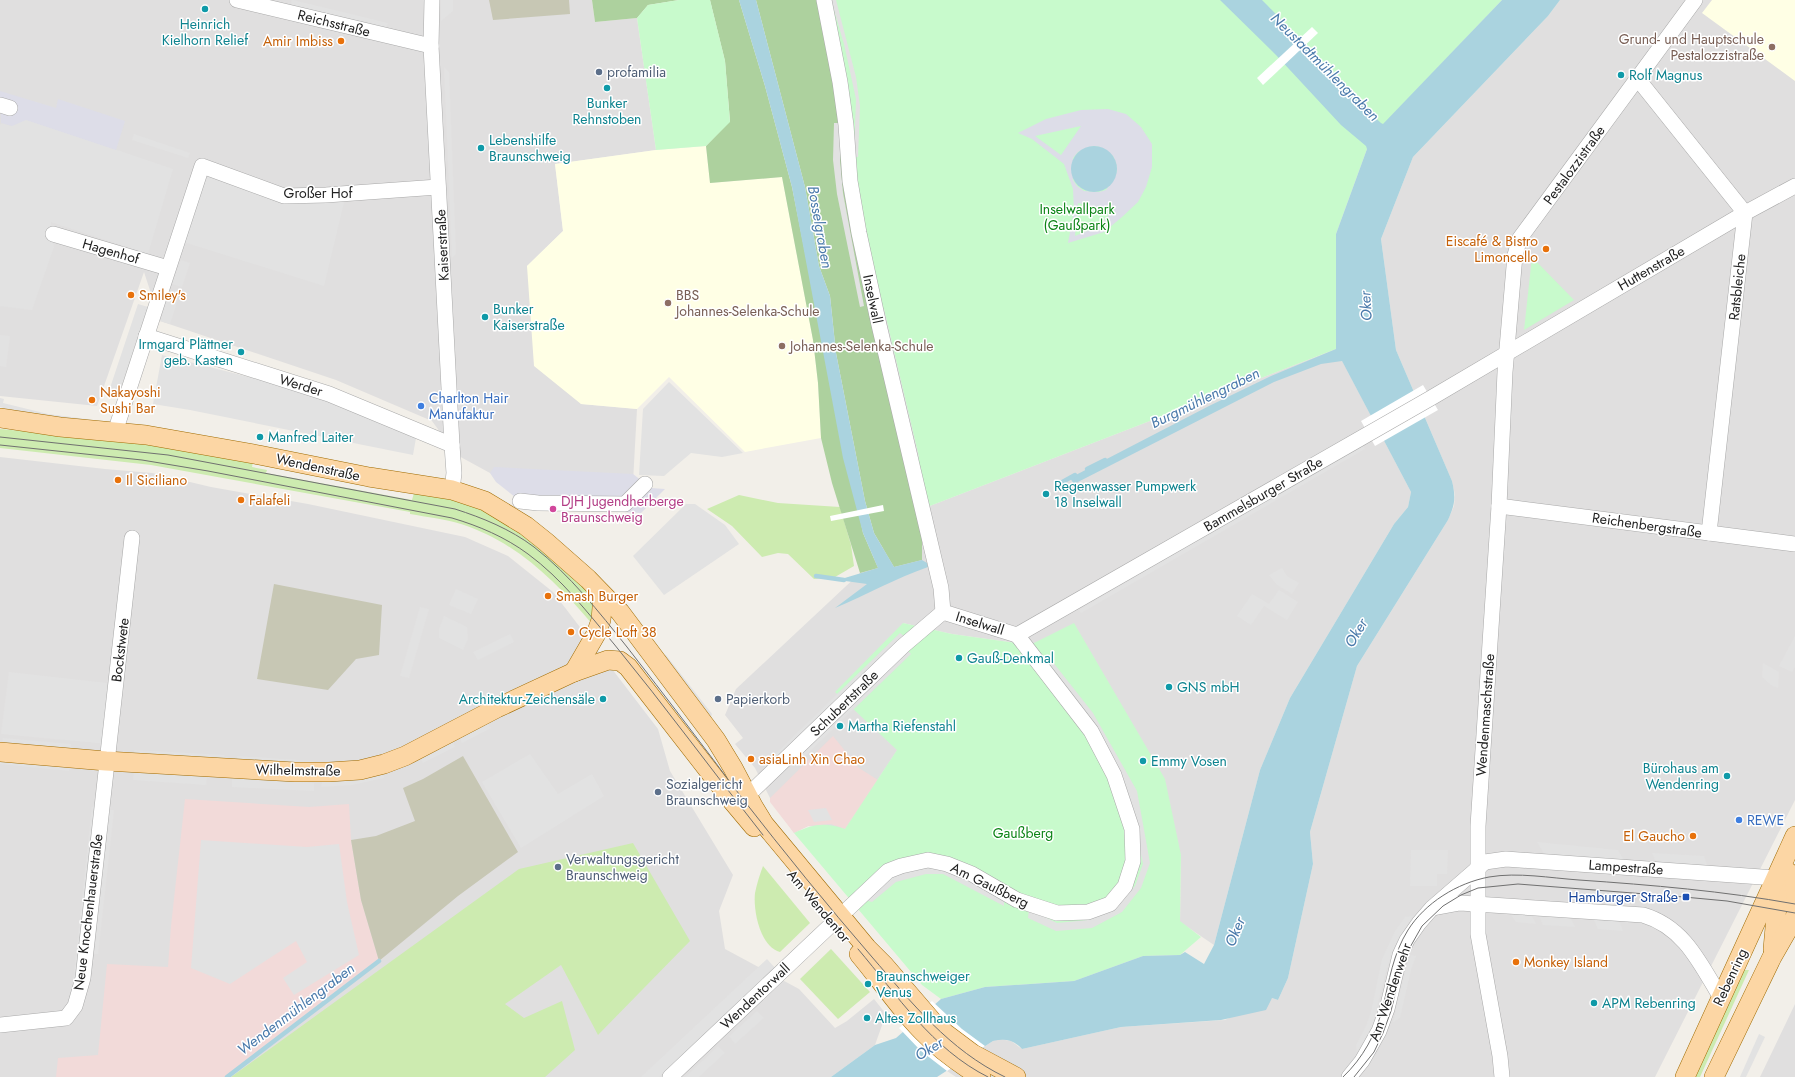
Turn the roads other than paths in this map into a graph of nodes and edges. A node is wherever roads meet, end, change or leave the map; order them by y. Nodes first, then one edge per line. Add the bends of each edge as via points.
1 (237, 0) edge
2 (432, 0) edge
3 (824, 0) edge
4 (1695, 0) edge
5 (431, 46) junction
6 (1637, 78) junction
7 (1795, 186) edge
8 (438, 187) junction
9 (1745, 213) junction
10 (53, 234) dead end
11 (168, 268) junction
12 (146, 336) junction
13 (1508, 352) junction
14 (0, 418) edge
15 (115, 432) junction
16 (452, 445) junction
17 (645, 484) dead end
18 (452, 490) junction
19 (520, 501) dead end
20 (1499, 506) junction
21 (1709, 533) junction
22 (132, 538) dead end
23 (1795, 544) edge
24 (603, 595) junction
25 (942, 612) junction
26 (1018, 635) junction
27 (574, 672) junction
28 (0, 752) edge
29 (106, 761) junction
30 (727, 794) junction
31 (747, 796) junction
32 (1791, 844) edge
33 (1479, 866) junction
34 (1786, 879) edge
35 (1478, 904) junction
36 (1432, 908) junction
37 (1795, 908) edge
38 (1795, 917) edge
39 (837, 919) junction
40 (1754, 926) junction
41 (1774, 927) junction
42 (1795, 946) edge
43 (1772, 957) junction
44 (1721, 998) junction
45 (0, 1025) edge
46 (966, 1059) junction
47 (670, 1077) edge
48 (981, 1077) edge
49 (1016, 1077) edge
50 (1349, 1077) edge
51 (1502, 1077) edge
52 (1685, 1077) edge
53 (1714, 1077) edge

1 - 5 street, Reichsstraße
2 - 5 street, Kaiserstraße
3 - 25 street, Inselwall via 840,82 850,181 859,233 941,588
4 - 6 street, Pestalozzistraße
5 - 8 street, Kaiserstraße
6 - 9 street
6 - 13 street, Pestalozzistraße via 1520,238 1515,255
7 - 9 street, Huttenstraße
8 - 11 street, Großer Hof via 284,196 202,166
8 - 16 street, Kaiserstraße
9 - 13 street, Huttenstraße
9 - 21 street, Ratsbleiche
10 - 11 street, Hagenhof
11 - 12 street
12 - 15 street
12 - 16 street, Werder via 329,394
13 - 20 street, Wendenmaschstraße
13 - 26 street, Bammelsburger Straße
14 - 15 main road, Wendenstraße
15 - 18 main road, Wendenstraße via 146,435 383,480
16 - 18 street, Kaiserstraße
17 - 19 street via 625,504
18 - 24 main road, Wendenstraße via 485,501 526,526
20 - 21 street, Reichenbergstraße
20 - 33 street, Wendenmaschstraße via 1478,826
21 - 23 street, Reichenbergstraße
22 - 29 street, Bockstwete
24 - 27 main road via 601,620 596,634
24 - 31 main road, Am Wendentor via 630,625 716,740
25 - 26 street, Inselwall
25 - 31 street, Schubertstraße via 903,646
26 - 39 street, Am Gaußberg via 1090,731 1114,775 1132,829 1133,861 1125,886 1110,904 1088,912 1057,913 1017,900 972,874 928,860 888,871
27 - 29 main road, Wilhelmstraße via 496,708 405,756 360,770 295,772
27 - 30 main road, Am Wendentor via 608,660 624,664
28 - 29 main road, Wilhelmstraße
29 - 45 street, Neue Knochenhauerstraße via 82,978 75,1006 66,1018
30 - 31 street via 738,799
30 - 39 main road, Am Wendentor
31 - 39 main road, Am Wendentor via 767,827
32 - 34 main road
33 - 34 street, Lampestraße via 1485,862 1506,859
33 - 35 street, Wendenmaschstraße
33 - 36 street, Am Wendenwehr
34 - 37 main road
34 - 40 main road, Rebenring
34 - 41 main road via 1777,901
35 - 36 street via 1460,903
35 - 44 street via 1643,915 1653,918 1685,940
35 - 51 street, Wendenmaschstraße via 1478,934
36 - 50 street, Am Wendenwehr via 1407,940 1395,970 1387,1009 1379,1031 1362,1061
38 - 43 main road, Rebenring
39 - 46 main road, Am Wendentor via 916,1014 935,1044
39 - 47 street, Wendentorwall
40 - 41 main road via 1768,920
40 - 44 main road, Rebenring
41 - 43 main road
42 - 43 main road
43 - 53 main road, Rebenring
44 - 52 main road, Rebenring
46 - 48 main road
46 - 49 main road

